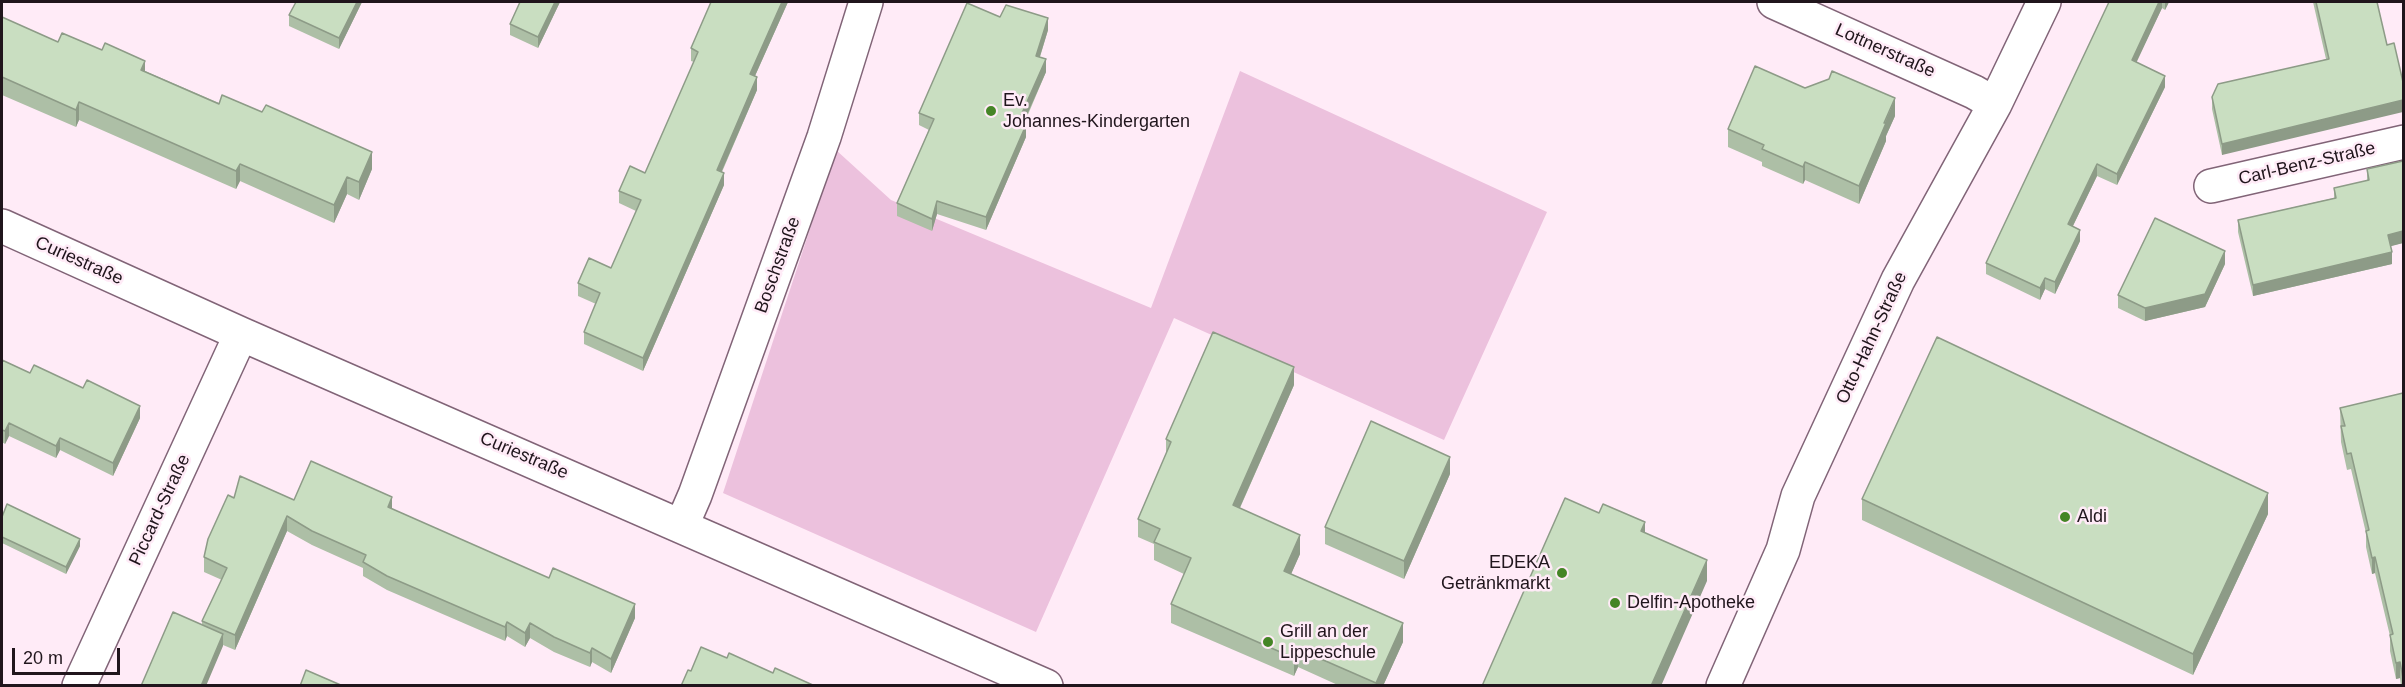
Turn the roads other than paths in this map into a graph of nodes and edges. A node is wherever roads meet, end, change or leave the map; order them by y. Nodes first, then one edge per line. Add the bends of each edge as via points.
1 (866, 2) edge
2 (1774, 2) edge
3 (2044, 2) edge
4 (1995, 104) junction
5 (2403, 142) edge
6 (2211, 186) dead end
7 (2, 226) edge
8 (241, 334) junction
9 (682, 525) junction
10 (79, 686) edge
11 (1046, 686) edge
12 (1723, 686) edge

1 - 9 street, Boschstraße via 824,137
2 - 4 street, Lottnerstraße
3 - 4 street, Otto-Hahn-Straße
4 - 12 street, Otto-Hahn-Straße via 1898,280 1798,496 1783,550
5 - 6 street, Carl-Benz-Straße
7 - 8 street, Curiestraße
8 - 9 street, Curiestraße
8 - 10 street, Piccard-Straße
9 - 11 street, Curiestraße

